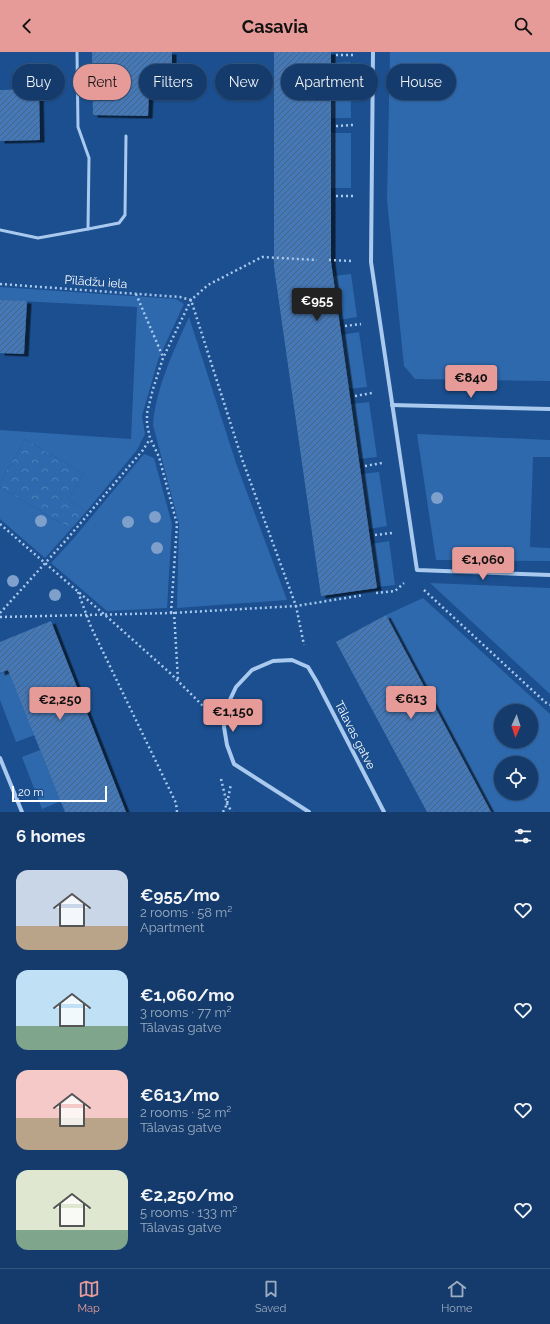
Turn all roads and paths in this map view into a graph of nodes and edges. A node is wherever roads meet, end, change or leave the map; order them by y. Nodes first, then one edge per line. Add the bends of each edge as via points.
1 (77, 52) edge
2 (373, 52) edge
3 (336, 55) dead end
4 (353, 55) dead end
5 (353, 125) dead end
6 (336, 126) dead end
7 (126, 136) dead end
8 (336, 196) dead end
9 (353, 196) dead end
10 (88, 229) junction
11 (0, 230) edge
12 (317, 260) dead end
13 (0, 284) edge
14 (136, 294) junction
15 (191, 300) junction
16 (362, 324) dead end
17 (345, 326) dead end
18 (163, 358) junction
19 (372, 393) dead end
20 (356, 396) dead end
21 (392, 405) junction
22 (550, 410) edge
23 (150, 438) junction
24 (382, 463) dead end
25 (365, 466) dead end
26 (0, 524) edge
27 (392, 533) dead end
28 (375, 535) dead end
29 (45, 564) junction
30 (417, 570) junction
31 (550, 575) edge
32 (78, 592) junction
33 (376, 593) dead end
34 (364, 595) dead end
35 (296, 606) junction
36 (0, 613) edge
37 (172, 613) junction
38 (87, 615) junction
39 (105, 615) junction
40 (0, 617) edge
41 (308, 667) junction
42 (178, 681) junction
43 (550, 706) edge
44 (224, 727) junction
45 (0, 758) edge
46 (234, 764) junction
47 (22, 812) edge
48 (177, 812) edge
49 (223, 812) edge
50 (310, 812) edge
51 (384, 812) edge

1 - 10 lane via 78,127 89,158
2 - 21 street via 372,262
3 - 4 path
5 - 6 path
7 - 10 lane via 125,215 119,223
8 - 9 path
10 - 11 lane via 38,238
12 - 15 path via 262,257 208,285
13 - 14 path, Pīlādžu iela
14 - 15 path, Pīlādžu iela
14 - 18 path
15 - 18 path
15 - 35 path via 242,459
16 - 17 path
18 - 23 path via 148,413
19 - 20 path
21 - 22 street
21 - 30 street
23 - 29 path via 143,450
23 - 37 path via 159,457 177,524
24 - 25 path
26 - 29 path
27 - 28 path
29 - 32 path
29 - 36 path
30 - 31 street
30 - 33 path via 395,590
30 - 43 path via 422,588
32 - 38 path
32 - 39 path
34 - 35 path
35 - 37 path
35 - 41 path
37 - 39 path
37 - 42 path
38 - 39 path
38 - 40 path
38 - 48 path via 176,803
39 - 42 path
41 - 44 street via 292,660 273,661 252,670 236,688 227,706
41 - 51 street, Tālavas gatve
42 - 44 path
44 - 46 street via 227,746
45 - 47 street
46 - 49 path via 227,804
46 - 50 street

